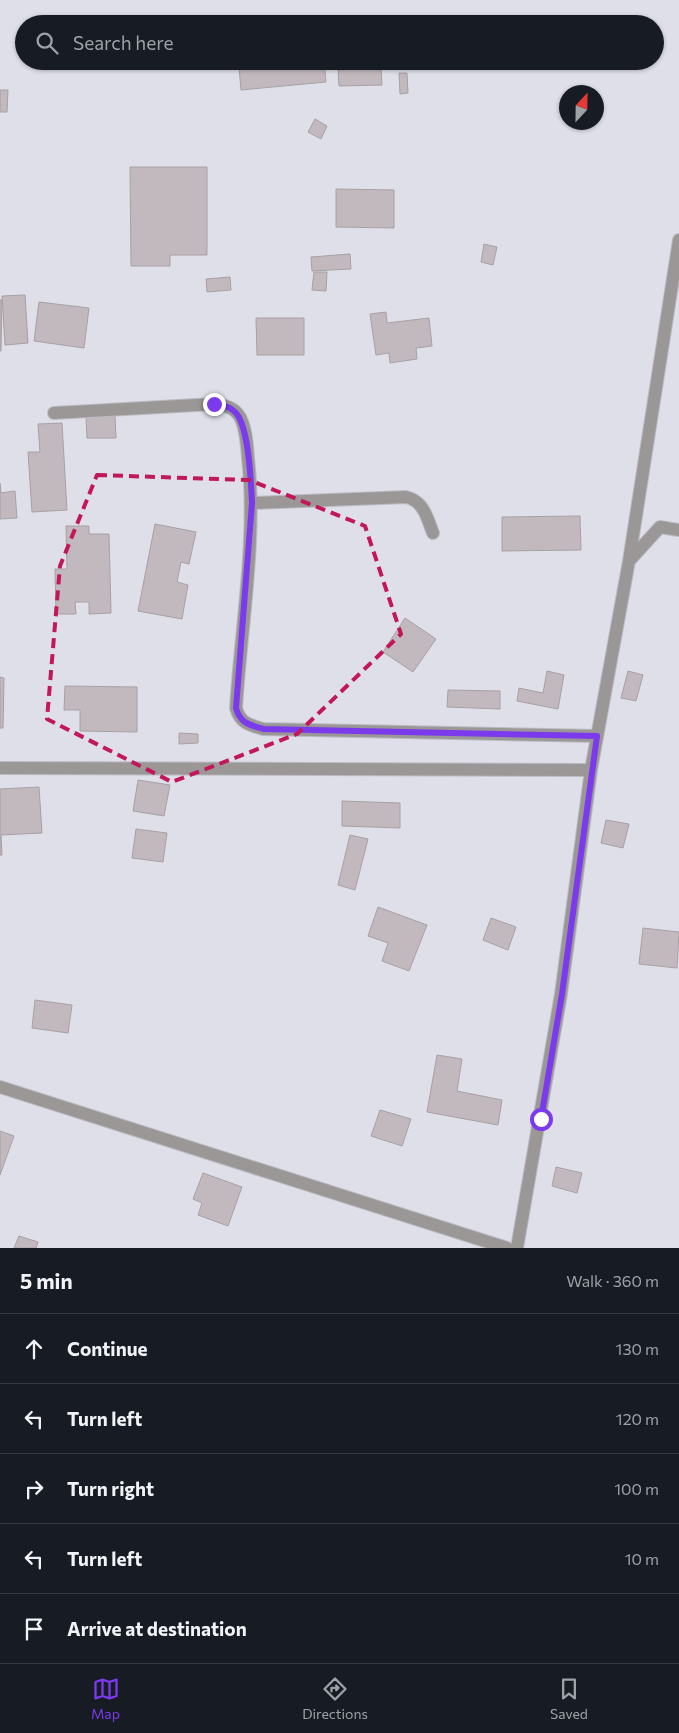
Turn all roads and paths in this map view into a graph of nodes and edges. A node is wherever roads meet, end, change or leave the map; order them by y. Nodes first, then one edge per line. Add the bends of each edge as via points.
1 (679, 240) edge
2 (675, 290) edge
3 (54, 413) dead end
4 (252, 503) junction
5 (679, 530) edge
6 (433, 533) dead end
7 (629, 561) junction
8 (597, 736) junction
9 (0, 768) edge
10 (591, 770) junction
11 (0, 1087) edge
12 (507, 1248) edge
13 (517, 1248) edge

1 - 2 street
2 - 7 street
3 - 4 street via 214,404 235,410 247,447
4 - 6 street via 413,498 423,508
4 - 8 street via 236,708 239,718 248,725 264,729
5 - 7 street via 660,527
7 - 8 street
8 - 10 street
9 - 10 street
10 - 13 street via 562,994
11 - 12 street

